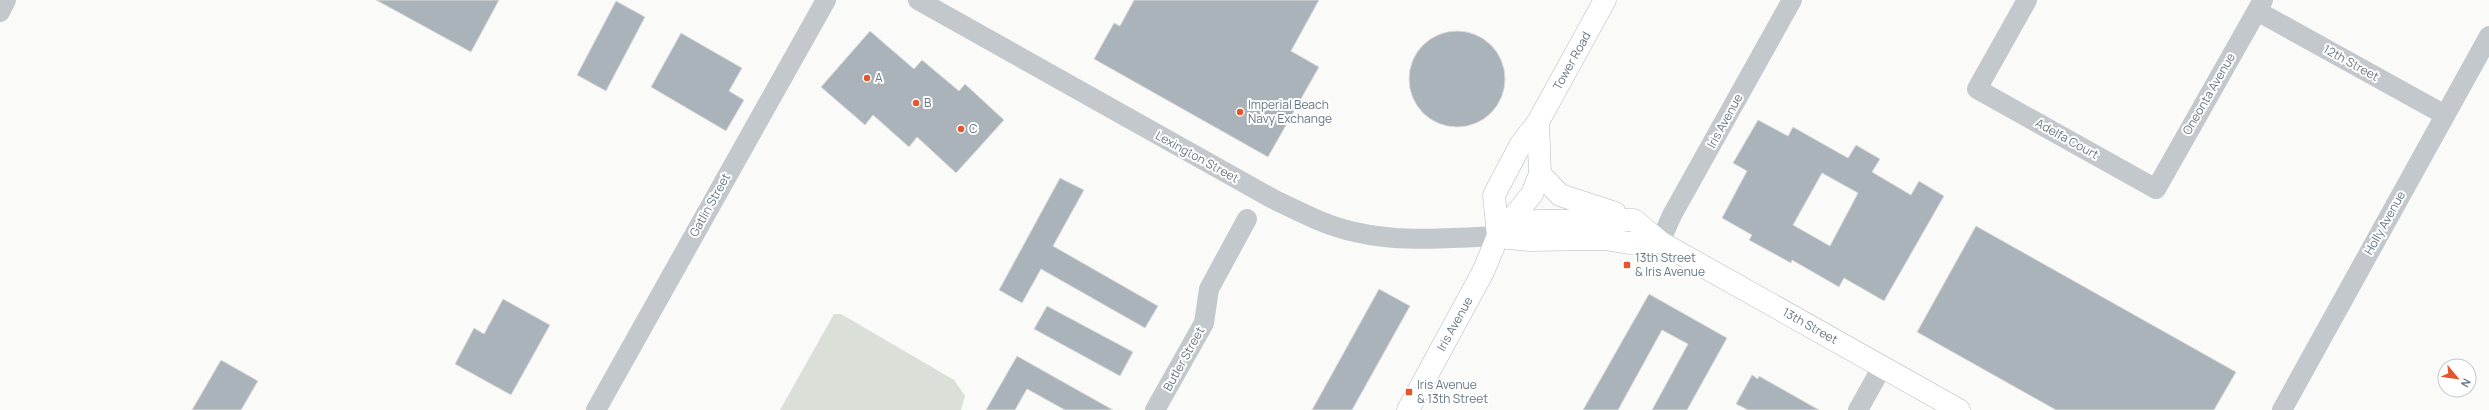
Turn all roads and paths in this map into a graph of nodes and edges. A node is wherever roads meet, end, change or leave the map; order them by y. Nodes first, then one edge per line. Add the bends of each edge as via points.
1 (6, 0) edge
2 (826, 0) edge
3 (918, 0) edge
4 (1605, 0) edge
5 (1792, 0) edge
6 (2027, 0) edge
7 (2260, 5) edge
8 (0, 12) edge
9 (2489, 36) edge
10 (2445, 115) junction
11 (1538, 122) junction
12 (1540, 168) junction
13 (2156, 189) joint
14 (1247, 219) dead end
15 (1634, 220) junction
16 (1498, 236) junction
17 (1660, 242) junction
18 (1882, 367) junction
19 (596, 410) edge
20 (1155, 410) edge
21 (1408, 410) edge
22 (1858, 410) edge
23 (1959, 410) edge
24 (2282, 410) edge

1 - 8 street
2 - 19 street, Gatlin Street
3 - 16 street, Lexington Street via 1273,199 1317,221 1355,232 1392,238
4 - 11 main road, Tower Road
5 - 17 street, Iris Avenue via 1672,215
6 - 13 street, Adelfa Court via 1977,89
7 - 10 street, 12th Street
7 - 13 street, Oneonta Avenue
9 - 10 street, Holly Avenue
10 - 24 street, Holly Avenue
11 - 12 main road
11 - 16 main road, Tower Road via 1516,152 1494,195
12 - 15 main road via 1560,195
12 - 16 main road via 1532,194
14 - 20 street, Butler Street via 1209,289 1204,323
15 - 16 main road via 1536,221
15 - 17 main road, 13th Street
16 - 17 main road via 1529,240 1604,239 1629,243
16 - 21 main road, Iris Avenue via 1483,272
17 - 18 main road, 13th Street
18 - 22 street
18 - 23 main road, 13th Street

